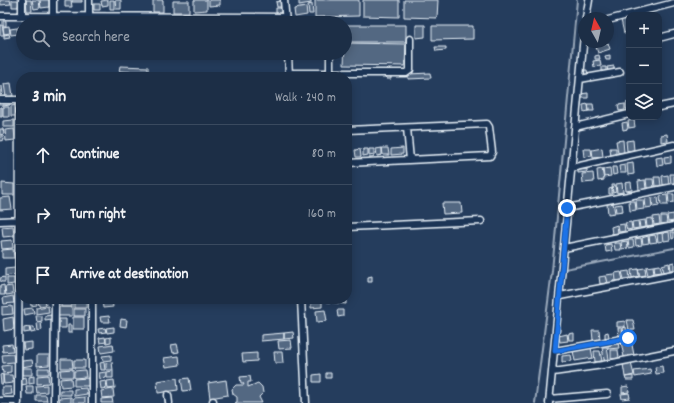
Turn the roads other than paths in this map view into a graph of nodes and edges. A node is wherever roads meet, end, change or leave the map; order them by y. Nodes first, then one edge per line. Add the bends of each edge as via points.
1 (22, 0) edge
2 (53, 0) edge
3 (89, 0) edge
4 (284, 0) edge
5 (589, 0) edge
6 (674, 3) edge
7 (587, 12) edge
8 (639, 12) edge
9 (626, 15) edge
10 (0, 16) edge
11 (22, 16) junction
12 (53, 16) joint
13 (89, 16) edge
14 (286, 16) edge
15 (614, 18) edge
16 (674, 34) edge
17 (662, 37) edge
18 (410, 39) dead end
19 (583, 48) edge
20 (288, 60) edge
21 (330, 60) edge
22 (289, 72) edge
23 (330, 72) edge
24 (620, 72) dead end
25 (352, 73) edge
26 (580, 79) junction
27 (0, 100) edge
28 (16, 100) edge
29 (674, 104) edge
30 (662, 106) edge
31 (626, 115) edge
32 (575, 127) junction
33 (407, 128) junction
34 (352, 130) edge
35 (674, 145) edge
36 (410, 160) junction
37 (352, 163) edge
38 (571, 168) junction
39 (674, 187) edge
40 (567, 208) junction
41 (16, 220) edge
42 (0, 221) edge
43 (481, 221) dead end
44 (674, 226) edge
45 (352, 228) edge
46 (564, 248) junction
47 (674, 274) edge
48 (560, 296) junction
49 (19, 304) edge
50 (55, 304) edge
51 (92, 304) edge
52 (301, 304) edge
53 (628, 338) dead end
54 (555, 351) junction
55 (674, 351) edge
56 (553, 372) junction
57 (607, 394) dead end
58 (168, 395) dead end
59 (0, 400) edge
60 (550, 401) edge
61 (18, 402) edge
62 (54, 403) edge
63 (92, 403) edge
64 (168, 403) edge
65 (306, 403) edge

1 - 11 street
2 - 12 street
3 - 13 street
4 - 14 street
5 - 7 street
6 - 8 street
9 - 15 street
10 - 11 street
11 - 12 street
16 - 17 street
18 - 25 street via 410,70 406,73
19 - 26 street
20 - 22 street
21 - 23 street
24 - 26 street
26 - 32 street
27 - 28 street
29 - 30 street
31 - 32 street
32 - 38 street
33 - 34 street
33 - 36 street
33 - 36 street via 487,124 491,146 490,156
35 - 38 street
36 - 37 street
38 - 40 street
39 - 40 street
40 - 46 street
41 - 42 street
43 - 45 street
44 - 46 street
46 - 48 street
47 - 48 street
48 - 54 street
49 - 61 street
50 - 62 street
51 - 63 street
52 - 65 street
53 - 54 street
54 - 56 street
55 - 56 street
56 - 60 street
57 - 60 street
58 - 64 street
59 - 61 street

